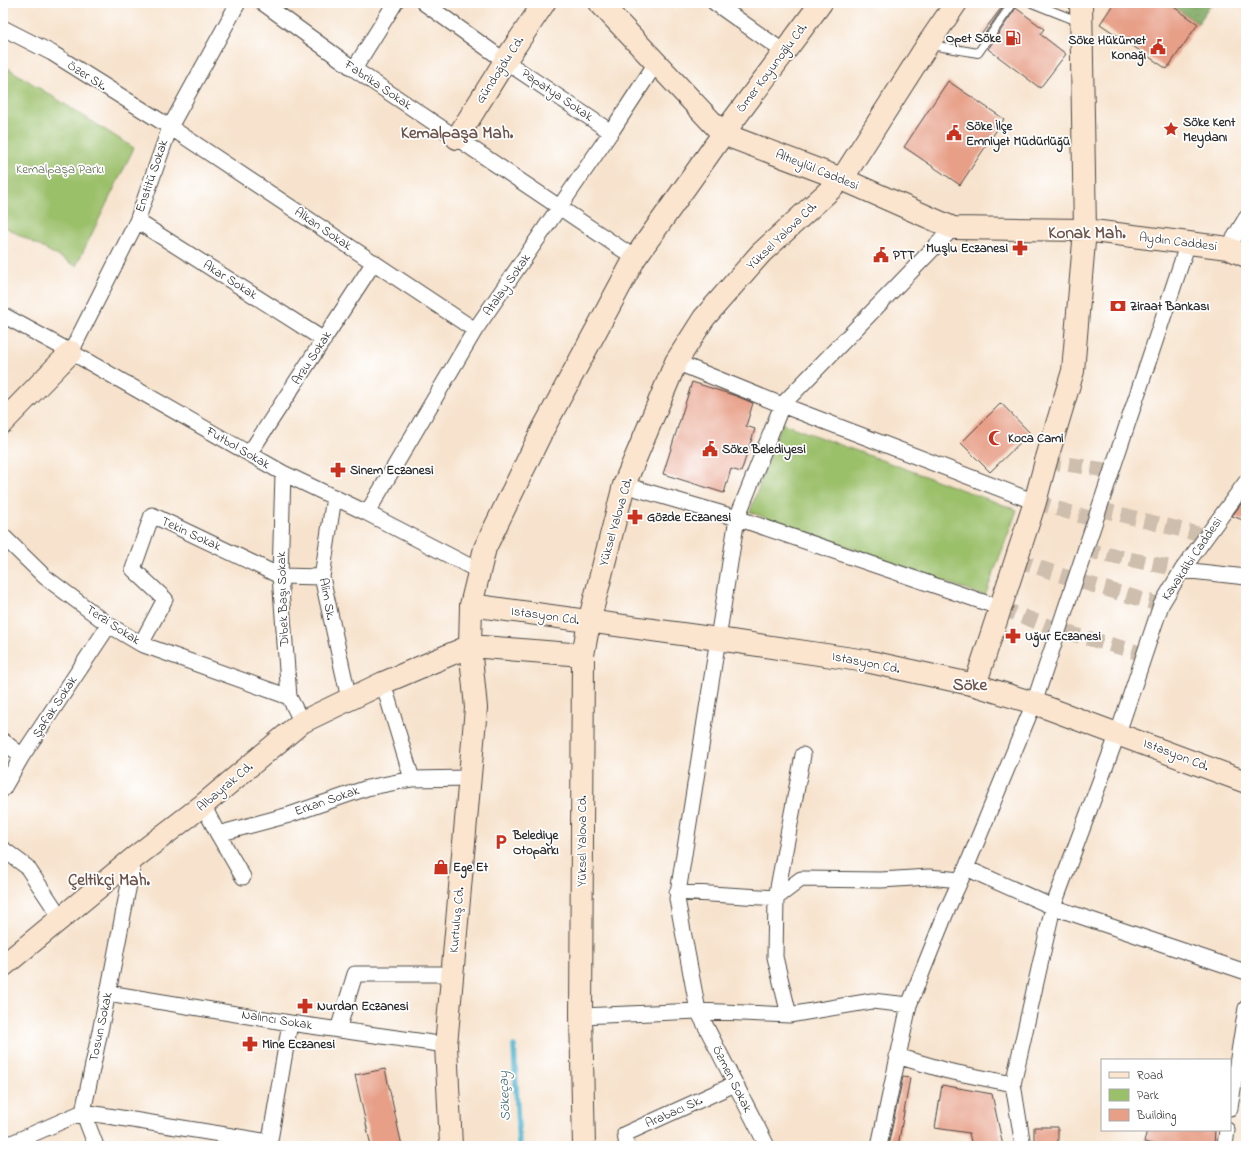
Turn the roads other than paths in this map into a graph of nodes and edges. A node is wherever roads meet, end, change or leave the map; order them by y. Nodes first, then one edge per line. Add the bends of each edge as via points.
1 (238, 3) edge
2 (263, 3) edge
3 (395, 3) edge
4 (424, 3) edge
5 (544, 3) edge
6 (600, 3) edge
7 (715, 3) edge
8 (821, 3) edge
9 (956, 3) edge
10 (1013, 3) edge
11 (1032, 3) edge
12 (1081, 13) edge
13 (3, 28) edge
14 (928, 44) junction
15 (784, 52) junction
16 (505, 61) junction
17 (656, 64) junction
18 (354, 69) junction
19 (170, 127) junction
20 (611, 132) junction
21 (723, 134) junction
22 (457, 138) junction
23 (842, 179) junction
24 (560, 208) junction
25 (1246, 218) edge
26 (137, 221) junction
27 (953, 228) junction
28 (1085, 230) junction
29 (1188, 243) junction
30 (1237, 252) edge
31 (635, 258) junction
32 (374, 262) junction
33 (3, 315) edge
34 (475, 330) junction
35 (324, 340) junction
36 (71, 352) junction
37 (676, 362) junction
38 (782, 404) junction
39 (3, 422) edge
40 (249, 454) junction
41 (282, 473) junction
42 (1246, 482) edge
43 (624, 485) junction
44 (334, 497) junction
45 (1035, 502) junction
46 (367, 513) junction
47 (737, 518) junction
48 (3, 536) edge
49 (1182, 570) junction
50 (479, 571) junction
51 (280, 576) junction
52 (322, 577) junction
53 (1246, 577) edge
54 (471, 605) junction
55 (1001, 608) junction
56 (588, 622) junction
57 (109, 625) junction
58 (718, 639) junction
59 (141, 644) junction
60 (470, 646) junction
61 (583, 655) junction
62 (383, 683) junction
63 (975, 686) junction
64 (288, 697) junction
65 (349, 699) junction
66 (1034, 703) junction
67 (302, 722) junction
68 (1118, 733) junction
69 (3, 741) edge
70 (803, 755) dead end
71 (22, 756) junction
72 (470, 778) junction
73 (412, 779) junction
74 (1246, 782) edge
75 (3, 789) edge
76 (203, 805) junction
77 (218, 834) junction
78 (3, 849) edge
79 (134, 858) junction
80 (963, 874) junction
81 (243, 877) dead end
82 (677, 892) junction
83 (776, 898) junction
84 (1053, 906) junction
85 (61, 918) junction
86 (3, 966) edge
87 (1246, 972) edge
88 (453, 974) junction
89 (108, 993) junction
90 (909, 1004) junction
91 (698, 1012) junction
92 (1245, 1012) edge
93 (789, 1014) junction
94 (581, 1016) junction
95 (290, 1023) junction
96 (338, 1030) junction
97 (446, 1045) junction
98 (897, 1056) junction
99 (735, 1084) junction
100 (1013, 1084) junction
101 (1231, 1102) edge
102 (83, 1112) junction
103 (1227, 1131) edge
104 (269, 1144) edge
105 (5, 1146) edge
106 (96, 1146) edge
107 (451, 1146) edge
108 (584, 1146) edge
109 (627, 1146) edge
110 (767, 1146) edge
111 (879, 1146) edge
112 (1023, 1146) edge
113 (1225, 1146) edge

1 - 19 street, Enstitü Sokak
2 - 18 street, Fabrika Sokak
3 - 18 street
4 - 16 street, Papatya Sokak
5 - 16 main road, Gündoğdu Cd.
6 - 17 main road, Altıeylül Caddesi
7 - 15 street
8 - 15 main road, Ömer Koyunoğlu Cd.
9 - 14 main road, Yüksel Yalova Cd.
10 - 14 lane via 978,53
11 - 12 lane
12 - 28 main road
13 - 19 street, Özer Sk. via 52,54
14 - 23 main road, Yüksel Yalova Cd.
15 - 21 main road, Ömer Koyunoğlu Cd.
16 - 20 street, Papatya Sokak
16 - 22 main road, Gündoğdu Cd.
17 - 20 street, Atalay Sokak
17 - 21 main road, Altıeylül Caddesi
18 - 22 street, Fabrika Sokak
19 - 26 street, Enstitü Sokak
19 - 32 street, Alkan Sokak
20 - 24 street, Atalay Sokak
21 - 23 main road, Altıeylül Caddesi
21 - 31 main road, Ömer Koyunoğlu Cd.
22 - 24 street, Fabrika Sokak
23 - 27 main road, Altıeylül Caddesi
23 - 37 main road, Yüksel Yalova Cd. via 761,253 704,318
24 - 31 street, Fabrika Sokak
24 - 34 street, Atalay Sokak
25 - 30 street
26 - 35 street, Akar Sokak
26 - 36 street, Enstitü Sokak
27 - 28 main road, Altıeylül Caddesi
27 - 38 street
28 - 29 main road, Aydın Caddesi
28 - 45 main road via 1073,371
29 - 30 main road, Aydın Caddesi
29 - 66 street
31 - 50 main road, Kurtuluş Cd. via 542,431 485,548
32 - 34 street, Alkan Sokak
32 - 35 street, Arzu Sokak
33 - 36 street, Futbol Sokak
34 - 46 street, Atalay Sokak
35 - 40 street, Arzu Sokak
36 - 39 main road
36 - 40 street, Futbol Sokak
37 - 38 street
37 - 43 main road, Yüksel Yalova Cd.
38 - 45 street
38 - 47 street, Özmen Sokak
40 - 41 street, Futbol Sokak
41 - 44 street, Futbol Sokak
41 - 51 street, Dibek Başı Sokak
42 - 49 street, Kavakdibi Caddesi
43 - 47 street
43 - 56 main road, Yüksel Yalova Cd.
44 - 46 street, Futbol Sokak
44 - 52 street, Alim Sk.
45 - 55 main road
46 - 50 street, Futbol Sokak
47 - 55 street
47 - 58 street, Özmen Sokak
48 - 57 street, Terzi Sokak via 45,577
49 - 53 street
49 - 68 street, Kavakdibi Caddesi via 1161,605
50 - 54 main road, Kurtuluş Cd.
51 - 52 street
51 - 59 street, Tekin Sokak via 152,515 133,569 165,599
51 - 64 street, Dibek Başı Sokak
52 - 65 street, Alim Sk.
54 - 56 main road, Istasyon Cd.
54 - 60 main road, Kurtuluş Cd.
55 - 63 main road
56 - 58 main road, Istasyon Cd.
56 - 61 main road, Yüksel Yalova Cd.
57 - 59 street, Terzi Sokak
57 - 71 street, Şafak Sokak
58 - 63 main road, Istasyon Cd. via 866,661
58 - 82 street, Özmen Sokak
59 - 64 street, Terzi Sokak
60 - 61 main road
60 - 62 main road, Albayrak Cd.
60 - 72 main road, Kurtuluş Cd. via 476,708
61 - 94 main road, Yüksel Yalova Cd.
62 - 65 main road, Albayrak Cd.
62 - 73 street
63 - 66 main road, Istasyon Cd.
64 - 67 street, Dibek Başı Sokak
65 - 67 main road, Albayrak Cd.
66 - 68 main road, Istasyon Cd.
66 - 80 street
67 - 76 main road, Albayrak Cd.
68 - 74 main road, Istasyon Cd.
68 - 84 street, Kavakdibi Caddesi
69 - 71 street
70 - 83 street
71 - 75 street, Şafak Sokak
72 - 73 street, Erkan Sokak
72 - 88 main road, Kurtuluş Cd.
73 - 77 street, Erkan Sokak via 367,788 289,815
76 - 77 street
76 - 79 main road, Albayrak Cd.
77 - 81 street
78 - 85 street via 28,867
79 - 85 main road, Albayrak Cd.
79 - 89 street, Tosun Sokak
80 - 83 street via 881,880 801,879
80 - 84 street
80 - 90 street
82 - 83 street
82 - 91 street, Özmen Sokak via 676,899
83 - 93 street via 775,957
84 - 87 street
84 - 100 street, Kavakdibi Caddesi
85 - 86 main road, Albayrak Cd.
88 - 96 street via 355,974
88 - 97 main road, Kurtuluş Cd.
89 - 95 street, Nalıncı Sokak
89 - 102 street, Tosun Sokak
90 - 93 street via 872,1001
90 - 98 street
91 - 93 street
91 - 94 street
91 - 99 street, Özmen Sokak
92 - 101 street
94 - 108 main road, Yüksel Yalova Cd.
95 - 96 street, Nalıncı Sokak
95 - 104 street
96 - 97 street, Nalıncı Sokak
97 - 107 main road, Kurtuluş Cd.
98 - 100 street via 948,1071
98 - 111 street
99 - 109 street, Arabacı Sk. via 625,1134
99 - 110 street, Özmen Sokak
100 - 112 street
102 - 104 street
102 - 105 street
102 - 106 street
103 - 113 street

